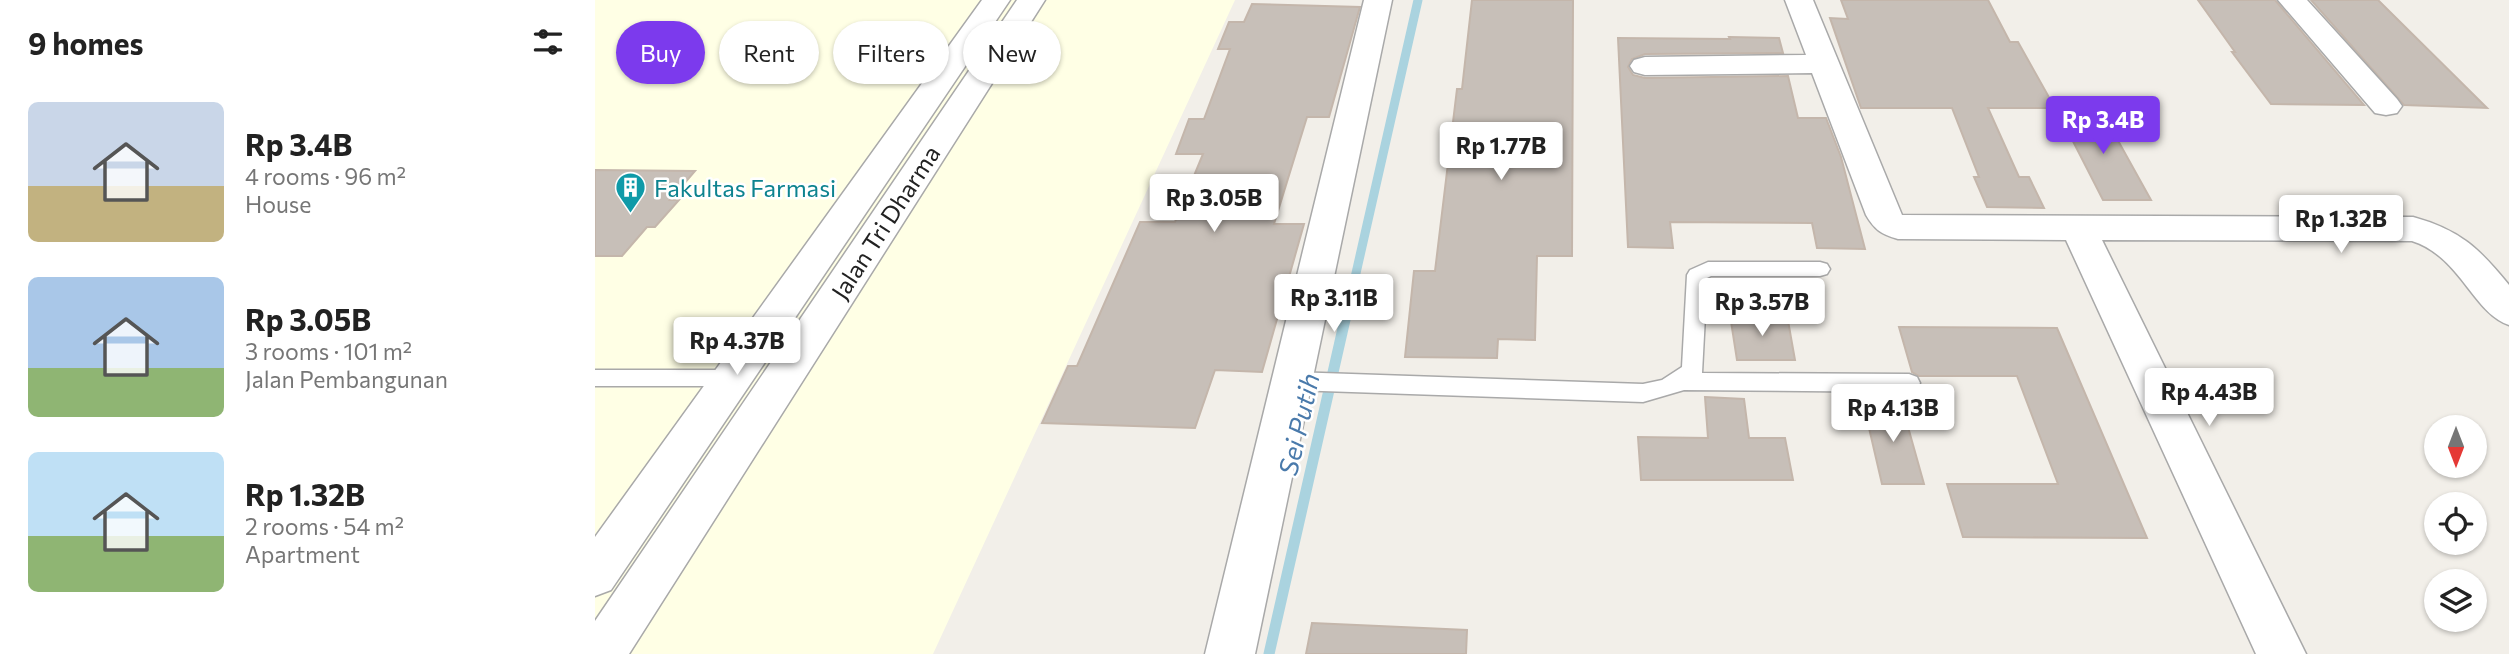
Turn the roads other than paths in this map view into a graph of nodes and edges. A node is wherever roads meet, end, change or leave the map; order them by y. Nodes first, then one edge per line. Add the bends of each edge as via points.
1 (996, 0) edge
2 (1031, 0) edge
3 (1378, 0) edge
4 (1799, 0) edge
5 (2292, 0) edge
6 (1824, 64) junction
7 (1645, 66) dead end
8 (2386, 106) dead end
9 (2079, 229) junction
10 (1820, 269) dead end
11 (2509, 312) edge
12 (595, 378) edge
13 (1683, 381) junction
14 (1317, 383) junction
15 (1909, 383) dead end
16 (724, 393) junction
17 (763, 408) junction
18 (595, 575) edge
19 (601, 654) edge
20 (1230, 654) edge
21 (2281, 654) edge

1 - 16 street, Jalan Tri Dharma
2 - 17 street, Jalan Tri Dharma
3 - 14 street
4 - 6 street
5 - 8 street
6 - 7 street
6 - 9 street via 1889,223 1898,227
9 - 11 street via 2413,229 2440,237 2456,248
9 - 21 street
10 - 13 lane via 1708,269 1697,275 1693,370
12 - 16 lane
13 - 14 lane via 1643,393
13 - 15 lane
14 - 20 street
16 - 17 street
16 - 18 street, Jalan Tri Dharma
17 - 19 street, Jalan Tri Dharma

